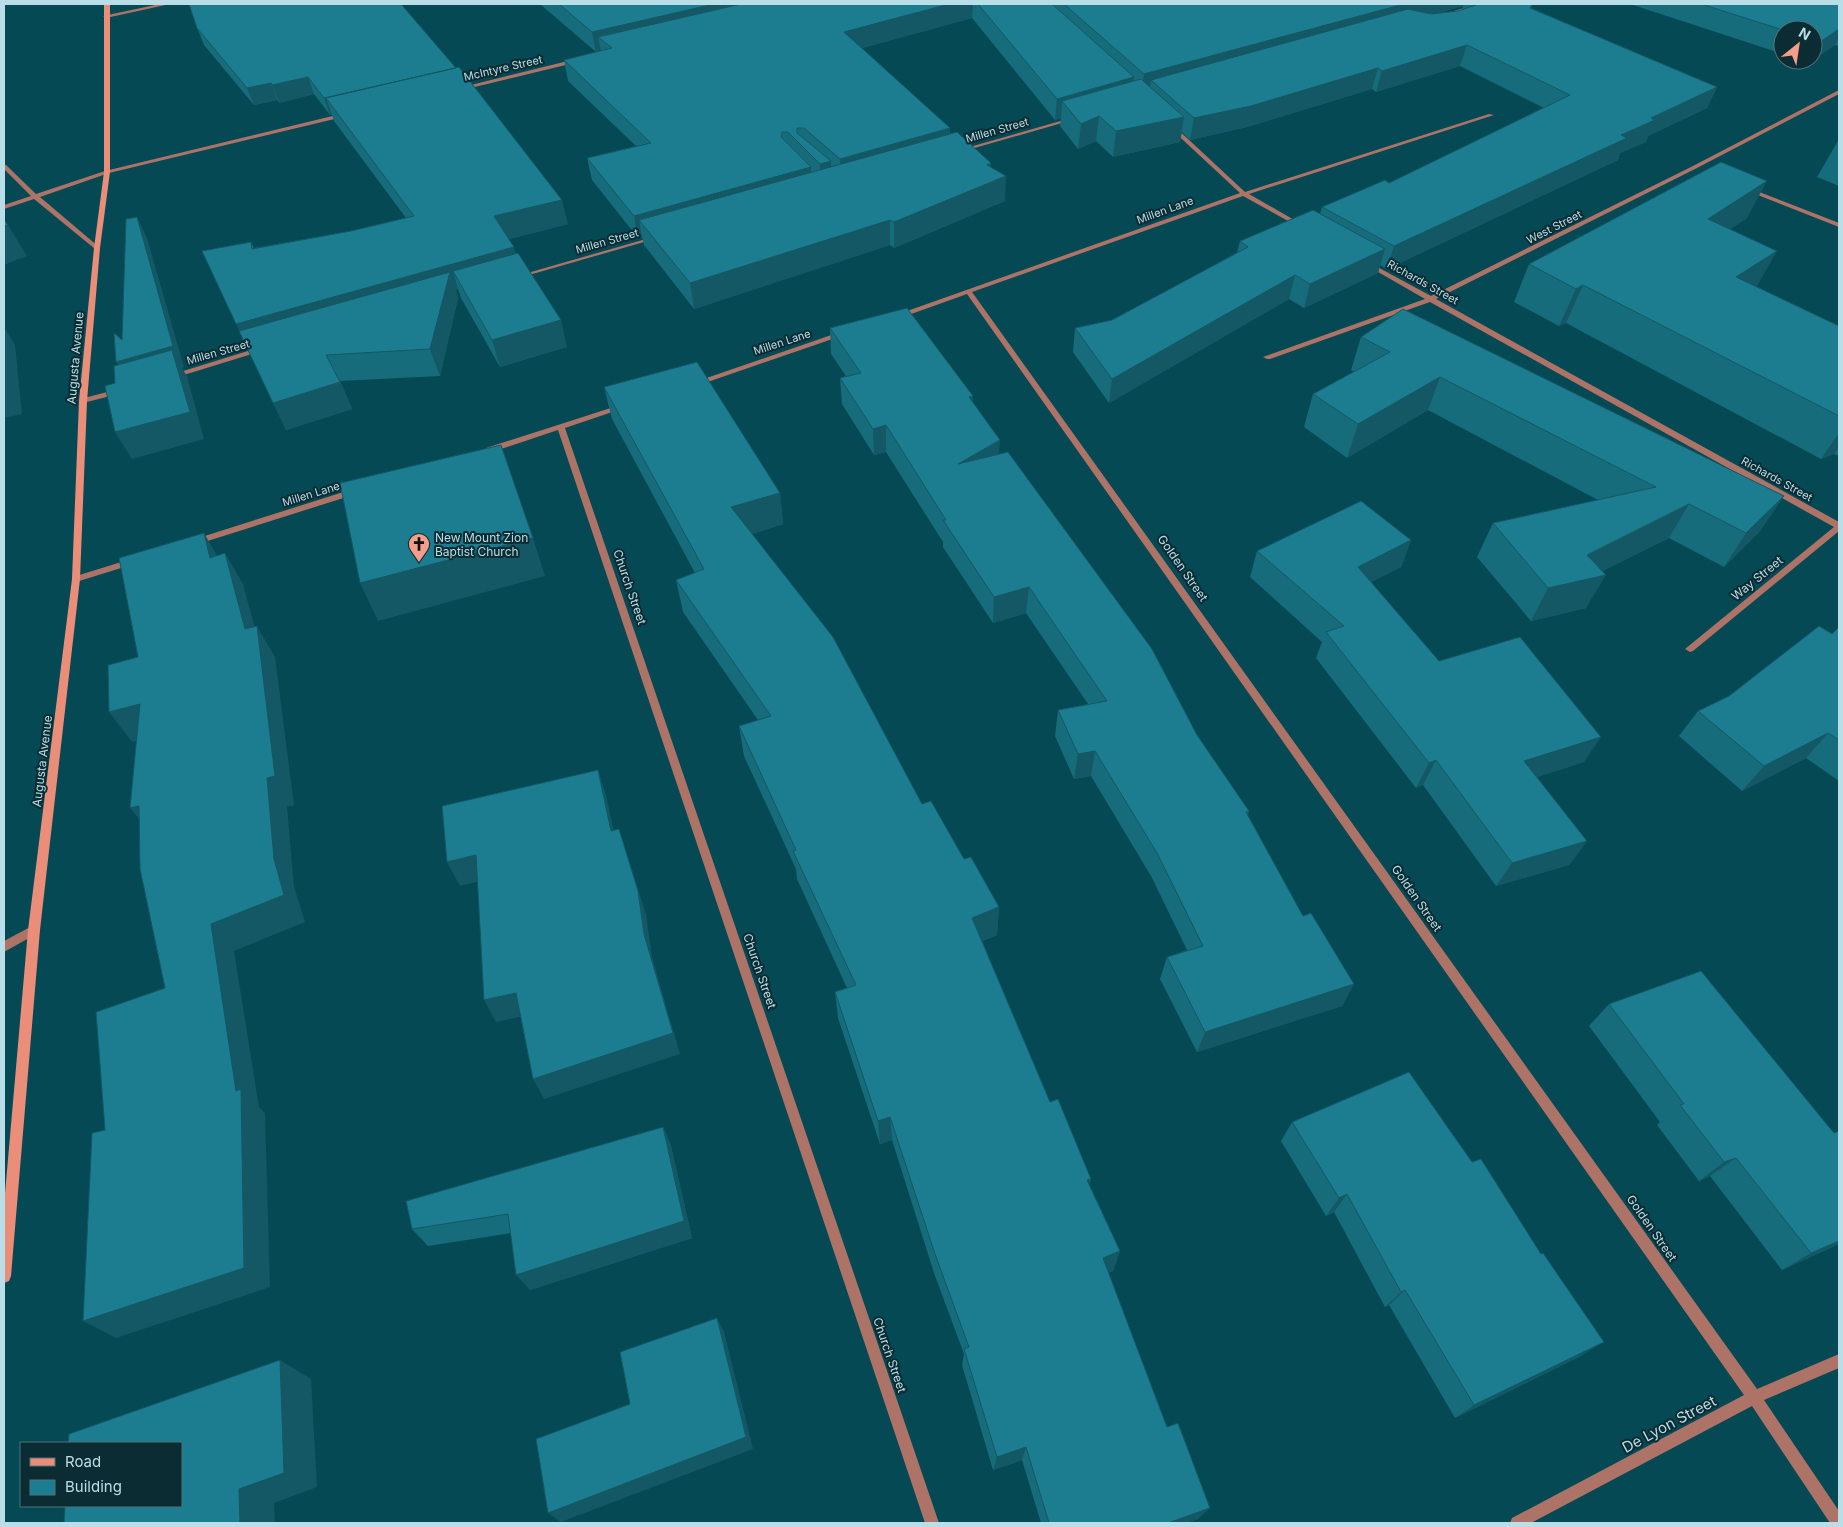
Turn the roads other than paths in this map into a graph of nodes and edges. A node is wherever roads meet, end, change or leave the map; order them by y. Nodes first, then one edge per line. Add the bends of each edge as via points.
1 (107, 4) edge
2 (167, 4) edge
3 (1483, 4) edge
4 (106, 16) junction
5 (1438, 16) edge
6 (584, 59) edge
7 (458, 89) edge
8 (1839, 92) edge
9 (351, 114) edge
10 (1085, 115) edge
11 (1491, 115) dead end
12 (1163, 120) edge
13 (953, 153) edge
14 (4, 166) edge
15 (1693, 168) junction
16 (107, 172) junction
17 (1702, 172) edge
18 (1738, 186) edge
19 (1244, 194) junction
20 (36, 196) junction
21 (4, 207) edge
22 (1839, 225) edge
23 (1312, 232) edge
24 (666, 235) edge
25 (97, 248) junction
26 (1363, 261) edge
27 (512, 279) edge
28 (969, 292) junction
29 (1431, 299) junction
30 (886, 320) edge
31 (849, 332) edge
32 (272, 347) edge
33 (1267, 357) dead end
34 (166, 377) edge
35 (691, 384) edge
36 (128, 388) edge
37 (83, 401) junction
38 (635, 403) edge
39 (561, 428) junction
40 (477, 454) edge
41 (364, 489) edge
42 (1839, 527) edge
43 (186, 545) edge
44 (139, 559) edge
45 (76, 579) junction
46 (1690, 649) dead end
47 (34, 930) junction
48 (4, 948) edge
49 (4, 1276) edge
50 (1839, 1362) edge
51 (1754, 1397) junction
52 (932, 1523) edge
53 (1517, 1523) edge
54 (1839, 1523) edge

1 - 4 main road, Augusta Avenue
2 - 4 street
3 - 5 street
4 - 16 main road, Augusta Avenue
6 - 7 street, McIntyre Street
8 - 15 street, West Street
9 - 16 street
10 - 13 street, Millen Street
11 - 19 street, Millen Lane
12 - 19 street
14 - 20 street
15 - 17 street
15 - 29 street, West Street
16 - 20 street
16 - 25 main road, Augusta Avenue
18 - 22 street
19 - 23 street
19 - 28 street, Millen Lane
20 - 21 street
20 - 25 street
24 - 27 street, Millen Street
25 - 37 main road, Augusta Avenue
26 - 29 street, Richards Street
28 - 30 street, Millen Lane
28 - 51 street, Golden Street
29 - 33 street, West Street
29 - 42 street, Richards Street
31 - 35 street, Millen Lane
32 - 34 street, Millen Street
36 - 37 street
37 - 45 main road, Augusta Avenue
38 - 39 street
39 - 40 street
39 - 52 street, Church Street
41 - 43 street, Millen Lane
42 - 46 street, Way Street
44 - 45 street
45 - 47 main road, Augusta Avenue
47 - 48 street
47 - 49 main road, Augusta Avenue
50 - 51 street, De Lyon Street
51 - 53 street, De Lyon Street
51 - 54 street, Golden Street

